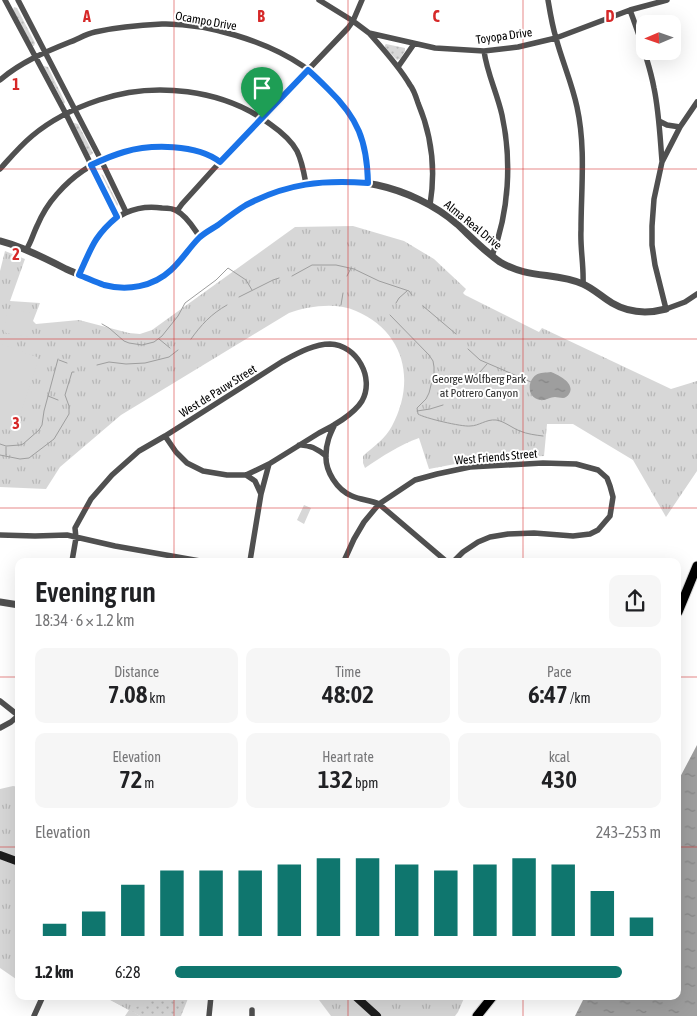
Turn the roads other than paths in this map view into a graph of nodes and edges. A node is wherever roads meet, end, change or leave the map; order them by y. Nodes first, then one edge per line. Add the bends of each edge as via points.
1 (18, 0) edge
2 (319, 0) edge
3 (362, 0) edge
4 (548, 0) edge
5 (667, 0) edge
6 (3, 1) edge
7 (630, 10) junction
8 (353, 21) junction
9 (370, 33) junction
10 (556, 38) junction
11 (414, 44) junction
12 (484, 51) junction
13 (45, 52) junction
14 (35, 56) junction
15 (398, 67) junction
16 (308, 70) junction
17 (0, 80) edge
18 (697, 102) edge
19 (75, 110) junction
20 (66, 114) junction
21 (262, 118) junction
22 (659, 121) junction
23 (680, 127) junction
24 (101, 160) junction
25 (220, 162) junction
26 (662, 162) junction
27 (91, 165) junction
28 (0, 169) edge
29 (368, 183) junction
30 (306, 184) junction
31 (430, 205) junction
32 (177, 210) junction
33 (126, 212) junction
34 (117, 217) junction
35 (200, 237) junction
36 (0, 241) edge
37 (26, 250) junction
38 (492, 256) junction
39 (79, 275) junction
40 (582, 284) junction
41 (697, 294) edge
42 (666, 309) junction
43 (335, 424) junction
44 (165, 436) junction
45 (299, 445) junction
46 (324, 455) junction
47 (269, 464) junction
48 (246, 475) junction
49 (261, 494) junction
50 (379, 504) junction
51 (75, 528) junction
52 (0, 535) edge
53 (67, 535) junction
54 (76, 538) junction
55 (73, 558) edge
56 (183, 558) edge
57 (250, 558) edge
58 (345, 558) edge
59 (442, 558) edge
60 (457, 558) edge
61 (697, 566) edge
62 (0, 602) edge
63 (15, 604) edge
64 (681, 605) edge
65 (0, 702) edge
66 (15, 713) edge
67 (15, 718) edge
68 (0, 728) edge
69 (0, 855) edge
70 (15, 861) edge
71 (41, 1000) edge
72 (210, 1000) edge
73 (359, 1000) edge
74 (490, 1000) edge
75 (34, 1016) edge
76 (208, 1016) edge
77 (377, 1016) edge
78 (476, 1016) edge

1 - 13 street
2 - 8 street, Toyopa Drive
3 - 8 street
4 - 10 street
5 - 7 street, Toyopa Drive
6 - 14 street
7 - 10 street, Toyopa Drive
7 - 22 street via 654,87
8 - 9 street, Toyopa Drive
8 - 16 street
9 - 11 street, Toyopa Drive
9 - 15 street
10 - 12 street, Toyopa Drive
10 - 40 street via 572,84 582,132
11 - 12 street, Toyopa Drive
11 - 15 street
12 - 38 street via 502,114 508,160 506,204
13 - 14 street, Ocampo Drive
13 - 16 street, Ocampo Drive via 93,33 164,24 235,35 260,44
13 - 19 street
14 - 17 street, Ocampo Drive
14 - 20 street
15 - 31 street via 411,86 431,145
16 - 21 street
16 - 29 street, Ocampo Drive via 341,101 356,123 366,154
18 - 23 street
19 - 20 street
19 - 21 street via 113,95 169,90 210,96
19 - 24 street
20 - 27 street
20 - 28 street via 33,136
21 - 25 street
21 - 30 street via 280,131 297,150
22 - 23 street
22 - 26 street
23 - 26 street
24 - 25 street via 126,151 154,147 192,150
24 - 27 street
24 - 33 street
25 - 32 street
26 - 42 street via 654,199 652,245
27 - 34 street
27 - 37 street via 56,194
29 - 30 street, Alma Real Drive
29 - 31 street, Alma Real Drive
30 - 35 street, Alma Real Drive via 256,200
31 - 38 street, Alma Real Drive via 456,223
32 - 33 street via 145,207
32 - 35 street
33 - 34 street
34 - 39 street via 97,236
35 - 39 street, Alma Real Drive via 171,270 148,284 117,288
36 - 37 street, Alma Real Drive
37 - 39 street, Alma Real Drive
38 - 40 street, Alma Real Drive via 521,271
40 - 42 street, Alma Real Drive via 631,311
41 - 42 street
43 - 44 street, West de Pauw Street via 358,407 366,393 366,384 362,366 356,357 331,344 300,352
43 - 45 street, West de Pauw Street
43 - 46 street
44 - 48 street via 176,452 202,471 226,476
44 - 51 street, West de Pauw Street via 139,451 112,475 91,498
45 - 46 street via 308,445
45 - 47 street, West de Pauw Street
46 - 50 street via 334,482 341,489 350,496
47 - 48 street, West de Pauw Street
47 - 49 street
48 - 49 street via 255,481
49 - 57 street
50 - 58 street, West Friends Street via 364,522
50 - 59 street
50 - 60 street, West Friends Street via 415,480 470,468 576,464 598,470 607,478 613,498 610,516 598,530 573,536 534,533 490,537
51 - 53 street
51 - 54 street
52 - 53 street
53 - 54 street
54 - 55 street
54 - 56 street
61 - 64 highway
62 - 63 street
65 - 66 street
67 - 68 street
69 - 70 main road
71 - 75 street
72 - 76 street
73 - 77 main road
74 - 78 highway

